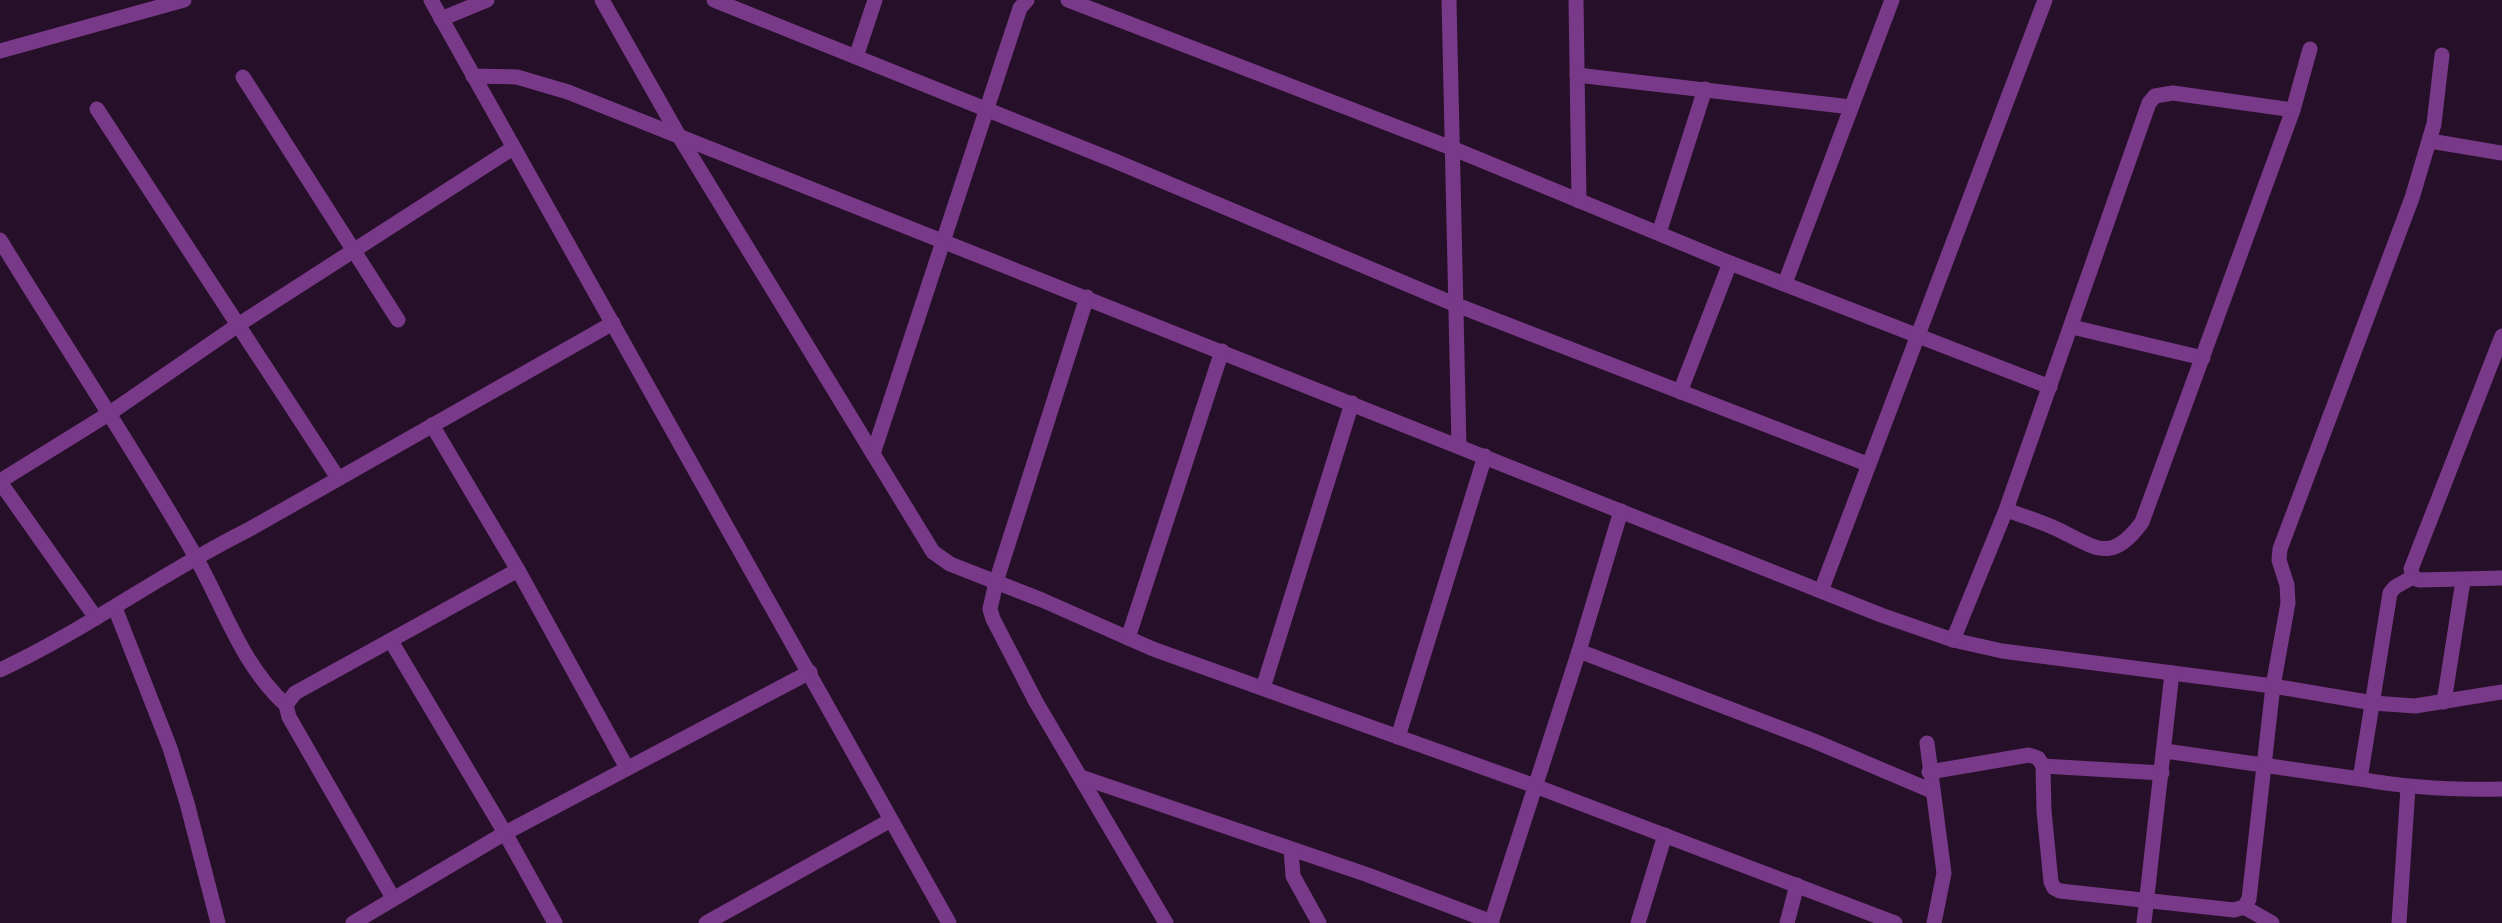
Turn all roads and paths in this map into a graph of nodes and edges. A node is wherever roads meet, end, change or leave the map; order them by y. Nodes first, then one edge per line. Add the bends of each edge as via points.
1 (184, 0) edge
2 (431, 0) edge
3 (487, 0) edge
4 (602, 0) edge
5 (714, 0) edge
6 (875, 0) edge
7 (1027, 0) edge
8 (1068, 0) edge
9 (1449, 0) edge
10 (1576, 0) edge
11 (1892, 0) edge
12 (2045, 0) edge
13 (154, 4) edge
14 (441, 19) junction
15 (2310, 49) dead end
16 (0, 51) edge
17 (2442, 55) dead end
18 (856, 57) junction
19 (1577, 75) junction
20 (473, 76) junction
21 (243, 77) dead end
22 (1705, 89) junction
23 (1851, 107) junction
24 (97, 109) dead end
25 (2293, 110) junction
26 (985, 111) junction
27 (679, 136) junction
28 (2430, 141) junction
29 (513, 147) junction
30 (1454, 149) junction
31 (2502, 153) edge
32 (1579, 201) junction
33 (1659, 233) junction
34 (0, 240) edge
35 (943, 241) junction
36 (354, 250) junction
37 (1730, 263) junction
38 (1785, 283) junction
39 (1086, 297) junction
40 (1454, 304) junction
41 (398, 320) dead end
42 (613, 323) junction
43 (238, 325) junction
44 (2072, 327) junction
45 (1919, 334) junction
46 (2502, 336) edge
47 (1222, 351) junction
48 (2203, 358) junction
49 (2050, 387) junction
50 (1680, 392) junction
51 (1352, 403) junction
52 (110, 413) junction
53 (432, 425) junction
54 (1459, 446) junction
55 (873, 454) junction
56 (1485, 456) junction
57 (1867, 464) junction
58 (338, 478) junction
59 (0, 481) edge
60 (2006, 510) junction
61 (1621, 511) junction
62 (195, 556) junction
63 (518, 570) junction
64 (2413, 577) junction
65 (2502, 578) edge
66 (2463, 581) junction
67 (996, 582) junction
68 (1821, 591) junction
69 (115, 608) junction
70 (96, 618) junction
71 (1128, 638) junction
72 (1953, 640) junction
73 (391, 641) junction
74 (1579, 651) junction
75 (0, 670) edge
76 (810, 672) junction
77 (2172, 673) junction
78 (2273, 686) junction
79 (1263, 688) junction
80 (2502, 692) edge
81 (2444, 702) junction
82 (2373, 703) junction
83 (286, 705) junction
84 (1398, 736) junction
85 (1927, 743) dead end
86 (2165, 751) junction
87 (2265, 763) junction
88 (2043, 766) junction
89 (627, 768) junction
90 (1929, 772) junction
91 (2162, 773) junction
92 (1081, 777) junction
93 (2360, 779) junction
94 (1535, 786) junction
95 (2408, 788) junction
96 (2502, 789) edge
97 (1932, 791) junction
98 (891, 820) junction
99 (505, 833) junction
100 (1665, 835) junction
101 (1291, 849) junction
102 (1797, 885) junction
103 (393, 898) junction
104 (2145, 901) junction
105 (2244, 907) junction
106 (218, 923) edge
107 (353, 923) edge
108 (555, 923) edge
109 (706, 923) edge
110 (949, 923) edge
111 (1166, 923) edge
112 (1319, 923) edge
113 (1492, 923) edge
114 (1638, 923) edge
115 (1786, 923) edge
116 (1895, 923) edge
117 (1934, 923) edge
118 (2144, 923) edge
119 (2272, 923) edge
120 (2399, 923) edge

1 - 13 street
2 - 14 street
3 - 14 street
4 - 27 street
5 - 18 street
6 - 18 street
7 - 26 street via 1020,8
8 - 30 street
9 - 30 street
10 - 19 street
11 - 23 street
12 - 45 street
13 - 16 street
14 - 20 street
15 - 25 street
17 - 28 street
18 - 26 street
19 - 22 street
19 - 32 street
20 - 27 street via 517,77
20 - 29 street
21 - 36 street
22 - 23 street
22 - 33 street
23 - 38 street
24 - 43 street
25 - 44 street via 2172,93 2155,96 2144,115
25 - 48 street
26 - 35 street
26 - 40 street via 1115,161
27 - 35 street
27 - 55 street
28 - 31 street
28 - 78 street via 2280,549 2278,560 2287,585 2288,603
29 - 36 street
29 - 42 street
30 - 32 street
30 - 40 street
32 - 33 street
33 - 37 street
34 - 52 street
35 - 39 street
35 - 55 street
36 - 41 street
36 - 43 street
37 - 38 street
37 - 50 street
38 - 45 street
39 - 47 street
39 - 67 street
40 - 50 street
40 - 54 street
42 - 53 street
42 - 76 street
43 - 52 street
43 - 58 street
44 - 48 street
44 - 49 street
45 - 49 street
45 - 57 street
46 - 64 street via 2411,569
47 - 51 street
47 - 71 street
48 - 60 street via 2142,522 2129,540 2113,549 2095,549 2042,522
49 - 60 street
50 - 57 street
51 - 54 street
51 - 79 street
52 - 59 street
52 - 62 street
53 - 58 street
53 - 63 street
54 - 56 street
55 - 67 street via 933,552 950,564
56 - 61 street
56 - 84 street
57 - 68 street
58 - 62 street
59 - 70 street
60 - 72 street
61 - 68 street
61 - 74 street
62 - 69 street
62 - 83 street via 258,675
63 - 73 street
63 - 89 street
64 - 66 street
64 - 82 street via 2390,593
65 - 66 street
66 - 81 street
67 - 71 street
67 - 92 street via 990,609 993,619
68 - 72 street
69 - 70 street
69 - 106 street via 170,748
70 - 75 street
71 - 79 street
72 - 77 street
73 - 83 street via 295,693
73 - 99 street
74 - 94 street
74 - 97 street
76 - 89 street
76 - 98 street
77 - 78 street
77 - 86 street
78 - 82 street
78 - 87 street
79 - 84 street
80 - 81 street
81 - 82 street via 2415,706
82 - 93 street
83 - 103 street via 289,717
84 - 94 street
85 - 90 street
86 - 87 street
86 - 91 street
87 - 93 street
87 - 105 street via 2250,898
88 - 90 street via 2038,758 2029,755
88 - 91 street
88 - 104 street via 2044,811 2054,888
89 - 99 street
90 - 97 street
91 - 104 street
92 - 101 street
92 - 111 street
93 - 95 street
94 - 100 street
94 - 113 street
95 - 96 street
95 - 120 street
97 - 117 street via 1944,873
98 - 109 street
98 - 110 street
99 - 103 street
99 - 108 street
100 - 102 street
100 - 114 street
101 - 112 street via 1293,876
101 - 113 street
102 - 115 street
102 - 116 street
103 - 107 street
104 - 105 street via 2234,910
104 - 118 street
105 - 119 street

